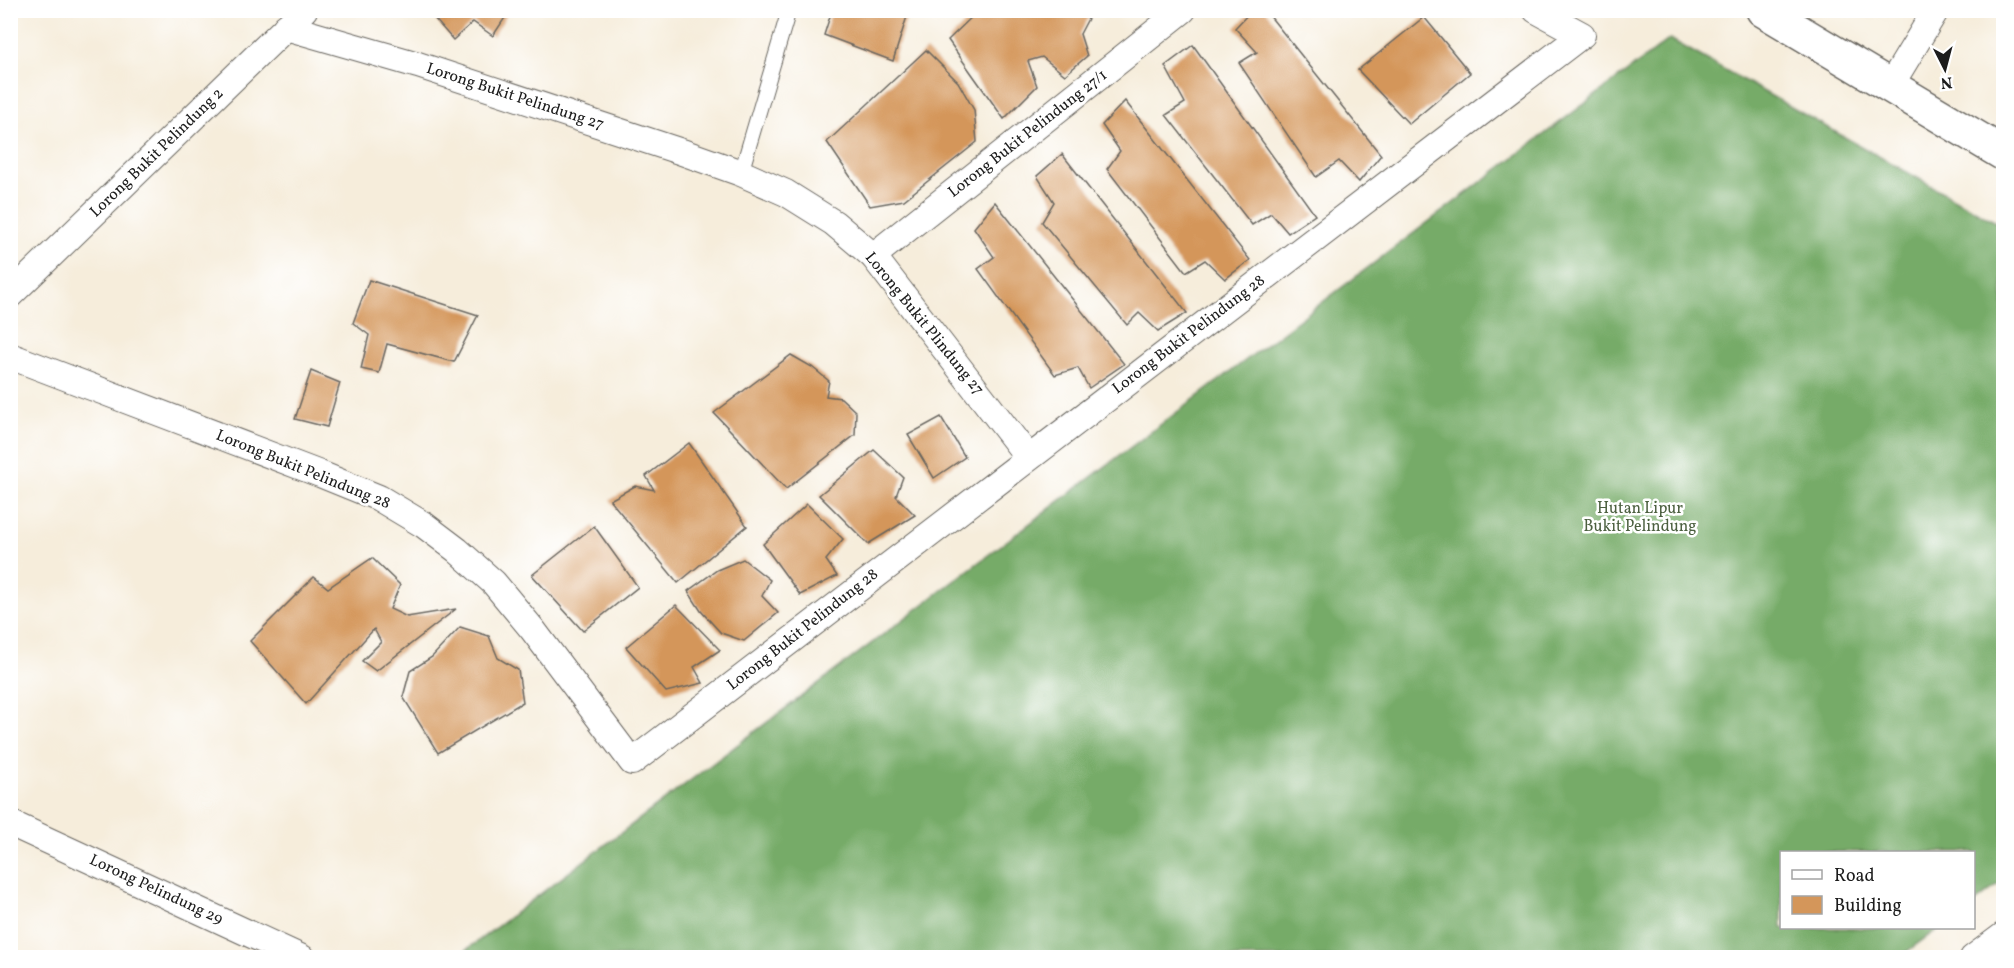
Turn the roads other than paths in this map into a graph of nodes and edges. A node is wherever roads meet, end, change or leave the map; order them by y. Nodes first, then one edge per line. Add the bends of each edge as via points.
1 (789, 10) edge
2 (1183, 10) edge
3 (1536, 10) edge
4 (1763, 10) edge
5 (1936, 10) edge
6 (295, 19) edge
7 (1890, 86) junction
8 (2004, 154) edge
9 (741, 173) junction
10 (873, 256) junction
11 (10, 295) edge
12 (10, 356) edge
13 (1028, 457) junction
14 (13, 830) edge
15 (2004, 935) edge
16 (302, 957) edge
17 (1973, 957) edge

1 - 9 lane
2 - 10 street, Lorong Bukit Pelindung 27/1
3 - 13 street, Lorong Bukit Pelindung 28 via 1582,35
4 - 7 main road
5 - 7 street
6 - 9 street, Lorong Bukit Pelindung 27 via 418,65
6 - 11 street, Lorong Bukit Pelindung 2
7 - 8 main road
9 - 10 street, Lorong Bukit Plindung 27 via 786,193 834,223
10 - 13 street, Lorong Bukit Plindung 27
12 - 13 street, Lorong Bukit Pelindung 28 via 379,498 424,525 494,583 632,762
14 - 16 street, Lorong Pelindung 29
15 - 17 street

